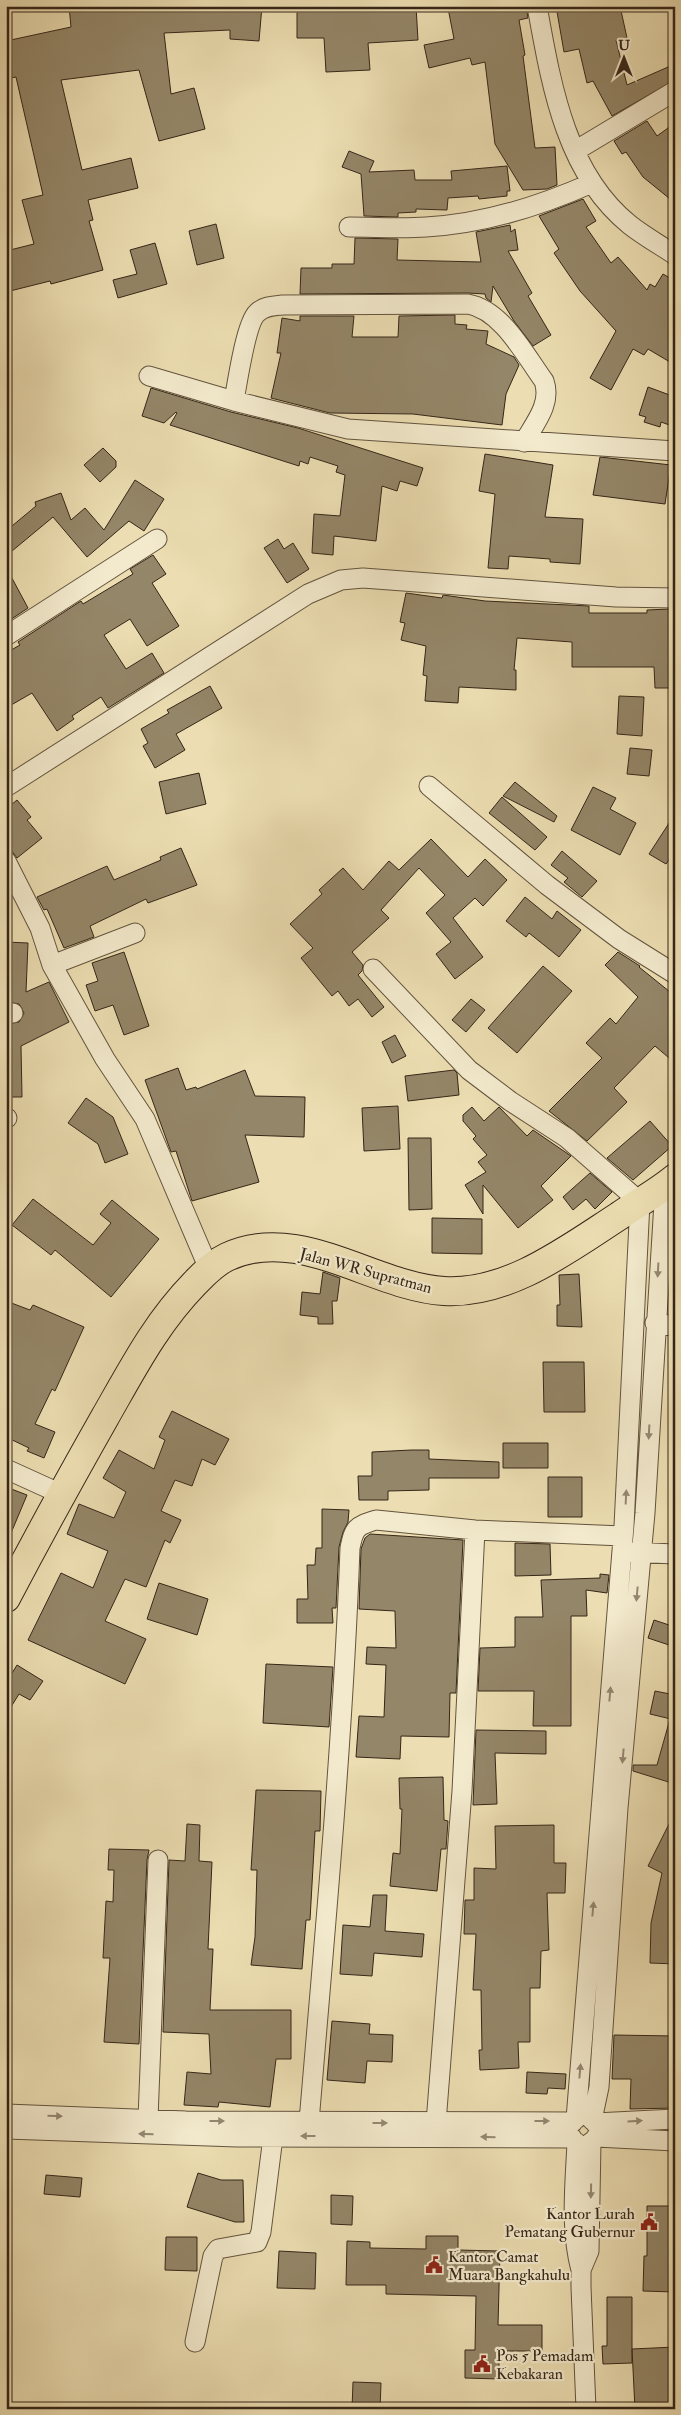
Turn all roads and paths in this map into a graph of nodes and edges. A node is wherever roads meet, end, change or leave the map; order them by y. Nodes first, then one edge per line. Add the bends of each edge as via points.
1 (537, 6) edge
2 (675, 91) edge
3 (575, 151) junction
4 (592, 183) junction
5 (350, 228) dead end
6 (675, 255) edge
7 (149, 376) dead end
8 (234, 401) junction
9 (524, 442) junction
10 (675, 451) edge
11 (157, 539) dead end
12 (675, 598) edge
13 (6, 636) edge
14 (429, 786) dead end
15 (6, 787) edge
16 (6, 861) edge
17 (135, 932) dead end
18 (52, 965) junction
19 (373, 969) dead end
20 (675, 974) edge
21 (670, 1182) edge
22 (640, 1202) junction
23 (209, 1269) junction
24 (655, 1323) junction
25 (675, 1326) edge
26 (6, 1469) edge
27 (61, 1494) junction
28 (475, 1530) junction
29 (622, 1544) junction
30 (641, 1552) junction
31 (675, 1554) edge
32 (6, 1598) edge
33 (610, 1807) junction
34 (158, 1860) dead end
35 (6, 2114) edge
36 (675, 2119) edge
37 (148, 2120) junction
38 (309, 2122) junction
39 (436, 2123) junction
40 (6, 2128) edge
41 (584, 2130) junction
42 (273, 2136) junction
43 (675, 2141) edge
44 (195, 2342) dead end
45 (586, 2409) edge

1 - 3 street via 548,67 567,136
2 - 3 street
3 - 4 street
4 - 5 street via 510,213 464,223 426,228
4 - 6 street via 630,225
7 - 8 street
8 - 9 street via 348,430
8 - 9 street via 250,327 255,314 265,308 282,305 468,304 480,306 500,321 548,390 547,400
9 - 10 street
11 - 13 street
12 - 15 street via 616,597 383,578 341,580 308,594
14 - 20 street via 547,885 619,939
16 - 18 street via 40,928
17 - 18 street
18 - 23 street via 105,1059 145,1119
19 - 22 street via 469,1070 567,1138
21 - 22 highway, Jalan WR Supratman
21 -> 24 street
22 - 23 highway, Jalan WR Supratman via 530,1270 471,1291 412,1286 341,1260 276,1248 250,1250 226,1257
29 -> 22 street
23 - 27 highway, Jalan WR Supratman via 154,1331
24 - 25 street
24 -> 30 street
26 - 27 street
27 - 32 highway, Jalan WR Supratman
28 - 29 street
28 - 38 street via 376,1520 361,1524 354,1532 350,1548 346,1656
28 - 39 street via 462,1790
29 - 30 street
33 -> 29 street
30 - 31 street
30 -> 33 street
33 - 41 street
34 - 37 street
35 -> 37 street
41 -> 36 street
37 -> 38 street
38 -> 39 street
39 -> 41 street
42 -> 40 street
41 -> 42 street
41 - 43 street
41 - 45 street via 589,2252 581,2270
42 - 44 street via 261,2232 257,2242 218,2249 213,2256

